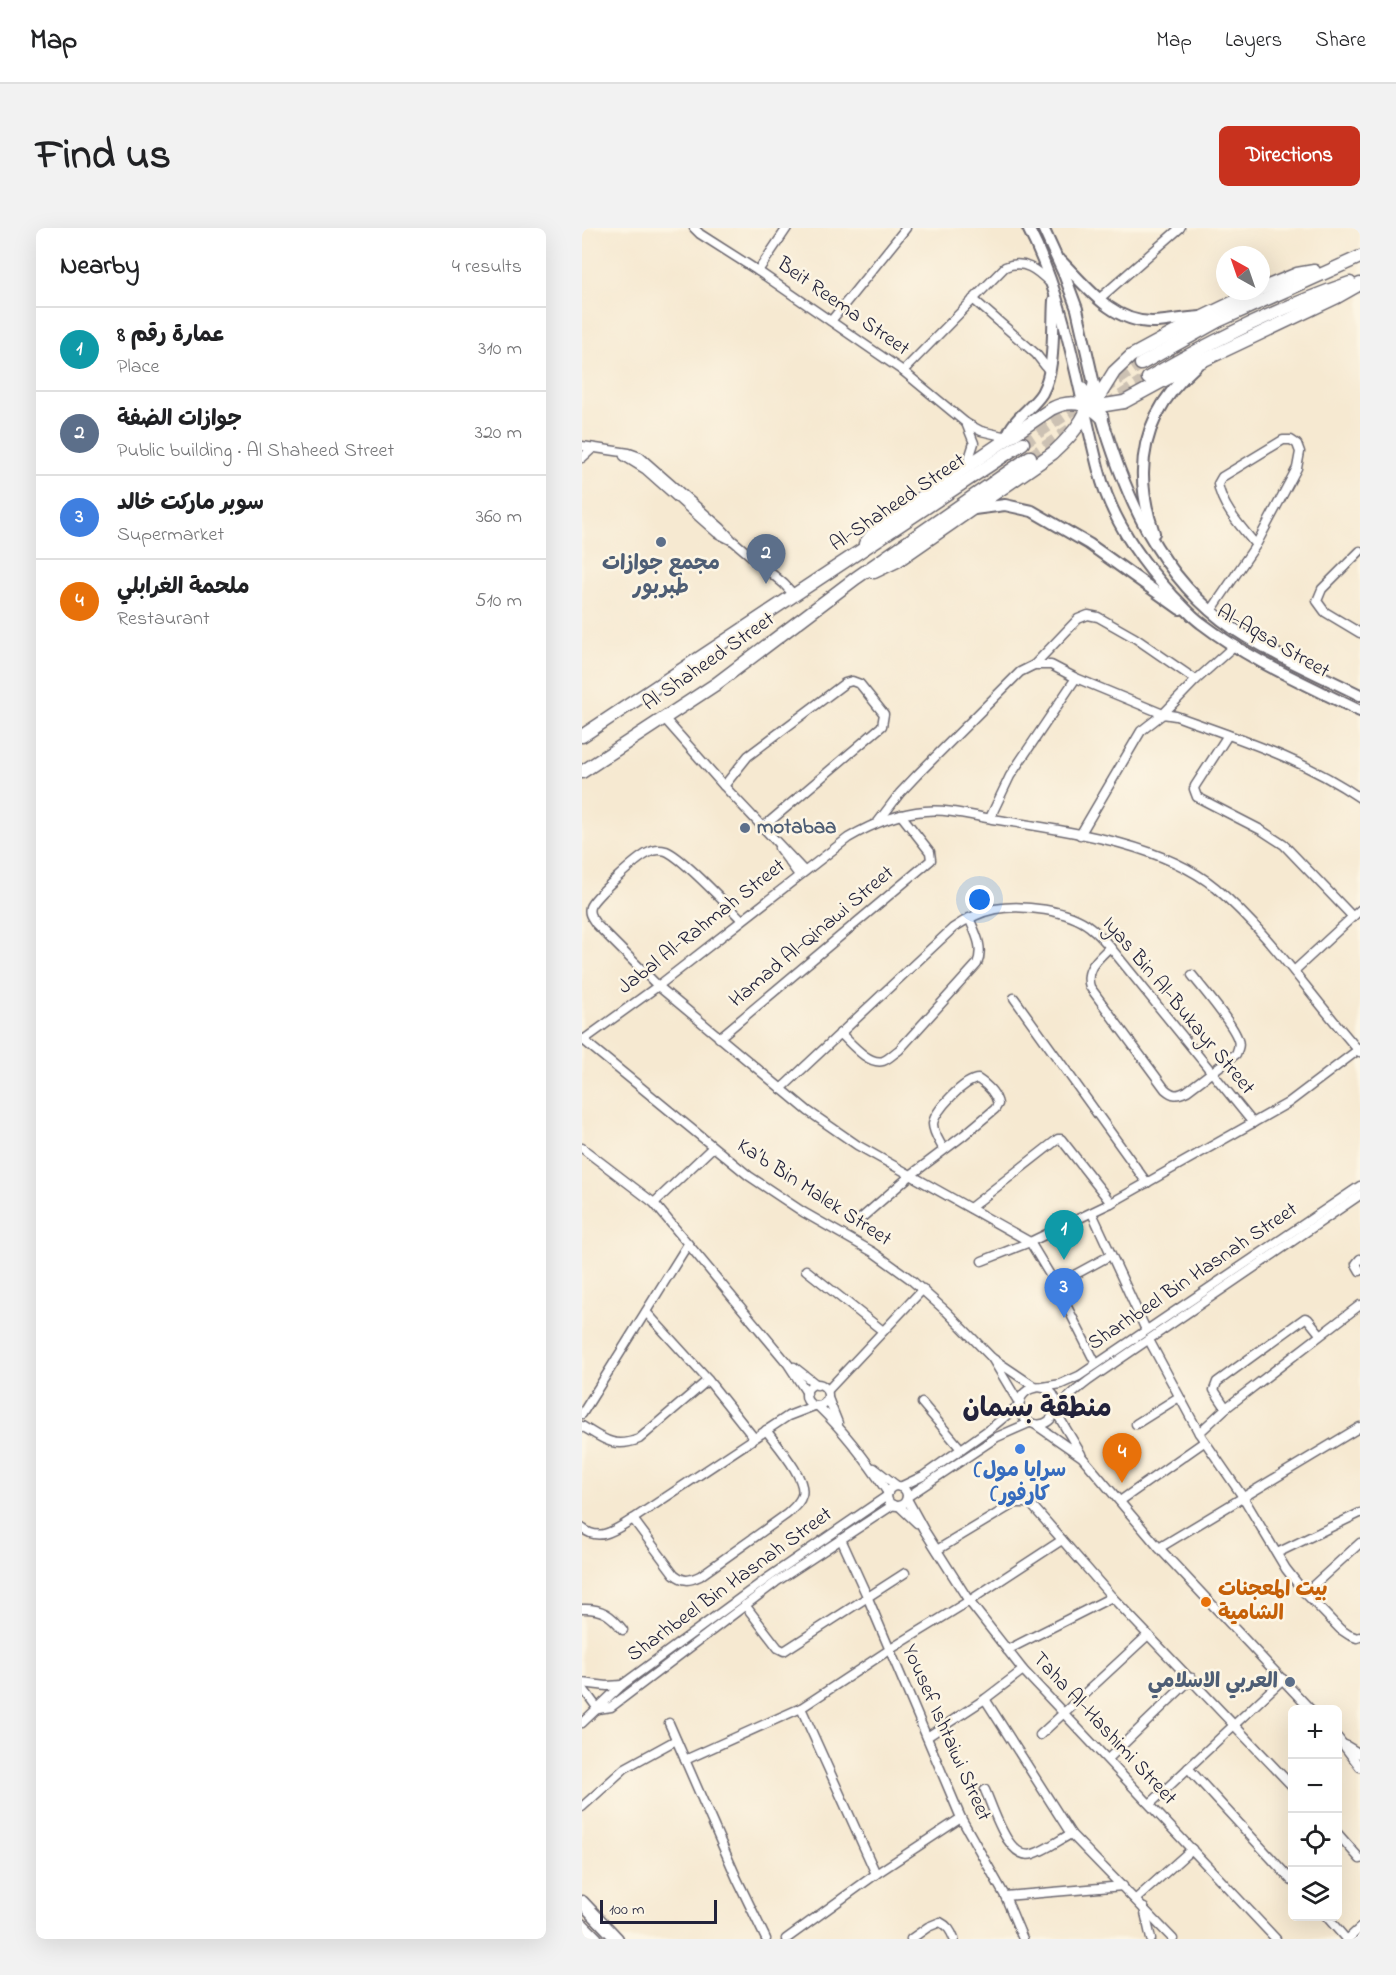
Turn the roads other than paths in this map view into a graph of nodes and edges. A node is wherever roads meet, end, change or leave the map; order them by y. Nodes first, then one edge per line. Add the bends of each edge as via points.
1 (694, 228) edge
2 (787, 228) edge
3 (906, 228) edge
4 (1028, 228) edge
5 (1043, 228) edge
6 (1180, 228) edge
7 (1360, 256) edge
8 (1056, 257) junction
9 (758, 271) junction
10 (1324, 271) junction
11 (1360, 282) edge
12 (1270, 285) edge
13 (1054, 288) junction
14 (973, 299) junction
15 (1099, 299) junction
16 (1237, 300) edge
17 (1203, 316) junction
18 (831, 321) junction
19 (1201, 361) junction
20 (1142, 364) tunnel mouth
21 (903, 371) junction
22 (1050, 372) junction
23 (1148, 378) tunnel mouth
24 (1092, 405) junction
25 (966, 423) junction
26 (1007, 437) junction
27 (1023, 443) tunnel mouth
28 (582, 446) edge
29 (593, 448) junction
30 (1030, 457) tunnel mouth
31 (582, 458) edge
32 (967, 466) junction
33 (969, 512) junction
34 (1256, 545) junction
35 (861, 550) junction
36 (1360, 551) edge
37 (1161, 553) junction
38 (856, 578) junction
39 (794, 595) junction
40 (1211, 611) junction
41 (1192, 615) junction
42 (1360, 633) edge
43 (1235, 645) junction
44 (1034, 665) junction
45 (1076, 678) junction
46 (1196, 680) junction
47 (1360, 695) edge
48 (1360, 711) edge
49 (1163, 714) junction
50 (664, 718) junction
51 (1228, 735) junction
52 (582, 736) edge
53 (582, 772) edge
54 (724, 786) junction
55 (1360, 798) edge
56 (900, 815) junction
57 (990, 818) junction
58 (878, 822) junction
59 (762, 828) junction
60 (1080, 835) junction
61 (790, 858) junction
62 (816, 861) junction
63 (801, 873) junction
64 (787, 884) junction
65 (1360, 910) edge
66 (1352, 916) junction
67 (969, 918) junction
68 (742, 920) junction
69 (1110, 947) junction
70 (1294, 970) junction
71 (1192, 975) dead end
72 (658, 986) junction
73 (1014, 998) dead end
74 (840, 1033) junction
75 (719, 1038) junction
76 (582, 1040) edge
77 (1359, 1051) edge
78 (1212, 1073) junction
79 (781, 1089) junction
80 (1253, 1123) junction
81 (582, 1148) edge
82 (712, 1148) junction
83 (944, 1150) junction
84 (911, 1175) junction
85 (1147, 1183) junction
86 (1360, 1186) edge
87 (1360, 1195) edge
88 (654, 1203) junction
89 (1111, 1203) junction
90 (970, 1208) junction
91 (1092, 1213) junction
92 (858, 1221) dead end
93 (1030, 1242) junction
94 (688, 1244) junction
95 (1111, 1255) junction
96 (1360, 1259) edge
97 (982, 1261) dead end
98 (806, 1270) dead end
99 (1360, 1271) edge
100 (1056, 1286) junction
101 (923, 1289) junction
102 (1360, 1305) edge
103 (646, 1312) junction
104 (1146, 1330) junction
105 (883, 1331) junction
106 (1320, 1334) junction
107 (1149, 1340) junction
108 (992, 1358) junction
109 (788, 1364) junction
110 (1096, 1364) junction
111 (848, 1371) junction
112 (708, 1380) junction
113 (818, 1385) junction
114 (1038, 1387) junction
115 (807, 1394) junction
116 (828, 1395) junction
117 (1179, 1397) junction
118 (922, 1403) dead end
119 (1019, 1404) junction
120 (816, 1406) junction
121 (1226, 1408) junction
122 (1056, 1410) junction
123 (582, 1413) edge
124 (788, 1416) junction
125 (1032, 1424) junction
126 (1136, 1424) dead end
127 (582, 1426) edge
128 (839, 1426) junction
129 (1360, 1427) edge
130 (766, 1430) junction
131 (1198, 1433) junction
132 (754, 1438) junction
133 (1204, 1442) junction
134 (961, 1449) junction
135 (1082, 1457) junction
136 (869, 1464) junction
137 (899, 1487) junction
138 (887, 1494) junction
139 (1243, 1497) junction
140 (907, 1498) junction
141 (1120, 1501) junction
142 (896, 1506) junction
143 (1360, 1513) edge
144 (633, 1519) junction
145 (582, 1528) edge
146 (924, 1530) junction
147 (841, 1539) junction
148 (1062, 1540) junction
149 (1360, 1543) edge
150 (1159, 1548) junction
151 (937, 1550) junction
152 (1276, 1553) junction
153 (905, 1573) dead end
154 (1305, 1593) junction
155 (867, 1596) junction
156 (1112, 1597) junction
157 (969, 1601) junction
158 (745, 1605) junction
159 (582, 1609) edge
160 (623, 1630) dead end
161 (1148, 1635) junction
162 (1360, 1637) edge
163 (889, 1650) junction
164 (1007, 1650) junction
165 (1023, 1670) junction
166 (1192, 1678) junction
167 (1282, 1678) junction
168 (582, 1685) edge
169 (622, 1685) junction
170 (985, 1699) junction
171 (1306, 1705) edge
172 (801, 1708) junction
173 (598, 1709) junction
174 (1065, 1713) junction
175 (582, 1722) edge
176 (669, 1723) dead end
177 (1235, 1724) junction
178 (1040, 1735) dead end
179 (927, 1737) junction
180 (676, 1740) junction
181 (1342, 1742) edge
182 (1357, 1753) edge
183 (1108, 1759) junction
184 (685, 1760) junction
185 (1360, 1767) edge
186 (1188, 1768) junction
187 (1288, 1781) edge
188 (985, 1790) dead end
189 (1150, 1804) junction
190 (582, 1807) edge
191 (961, 1818) junction
192 (1071, 1834) junction
193 (1342, 1839) edge
194 (1192, 1849) junction
195 (1360, 1859) edge
196 (876, 1874) junction
197 (1288, 1876) edge
198 (1123, 1886) junction
199 (1005, 1896) junction
200 (1136, 1899) junction
201 (582, 1902) edge
202 (1144, 1907) junction
203 (1330, 1921) edge
204 (582, 1925) edge
205 (1359, 1932) edge
206 (596, 1939) edge
207 (617, 1939) edge
208 (766, 1939) edge
209 (787, 1939) edge
210 (911, 1939) edge
211 (954, 1939) edge
212 (1023, 1939) edge
213 (1150, 1939) edge
214 (1173, 1939) edge
215 (1276, 1939) edge
216 (1347, 1939) edge

1 - 9 street, Beit Reema Street
2 - 9 street
3 - 18 street
4 - 13 main road
5 - 8 main road
6 - 15 street
7 - 10 highway
8 - 15 main road
8 - 24 main road via 1077,309
9 - 18 street, Beit Reema Street
10 - 12 highway via 1297,274
10 - 20 highway via 1197,332
11 - 19 highway via 1337,297
11 - 23 highway via 1306,299
13 - 14 street via 1033,268 1010,265
13 - 22 main road
13 - 24 main road
14 - 21 street
14 - 22 street via 1036,354
15 - 17 main road via 1115,312 1143,322
16 - 17 highway
17 - 24 highway via 1131,356 1114,372
18 - 21 street, Beit Reema Street
19 - 24 highway via 1124,402
19 - 37 main road via 1170,392 1146,440 1142,468 1144,500
21 - 25 street, Beit Reema Street
22 - 26 main road via 1038,399
24 - 26 highway via 1071,402 1055,406
24 - 33 highway via 1053,453
24 - 37 main road, Al-Aqsa Street via 1130,500
24 - 41 main road, Al-Aqsa Street via 1100,474 1113,511 1144,562
25 - 26 street, Beit Reema Street
25 - 32 street via 974,442
26 - 32 highway
27 - 35 highway, Al-Shaheed Street
28 - 29 street
29 - 31 street
29 - 39 street via 615,452 640,466
30 - 38 highway, Al-Shaheed Street
32 - 35 highway via 886,521
33 - 38 highway via 897,561
33 - 41 main road via 1005,505 1032,511 1089,544
34 - 34 street via 1229,510 1218,484 1222,477 1283,440 1291,440 1297,444 1300,459
34 - 40 street
35 - 39 highway, Al-Shaheed Street
36 - 42 street via 1322,590 1317,602 1325,612
37 - 40 main road, Al-Aqsa Street
38 - 50 highway, Al Shaheed Street
39 - 52 highway, Al Shaheed Street
40 - 47 main road, Al-Aqsa Street via 1253,641
41 - 43 main road, Al-Aqsa Street
43 - 46 street
43 - 48 main road, Al-Aqsa Street
44 - 45 street via 1050,664
44 - 46 street via 1078,619 1088,615 1135,638
44 - 58 street via 1020,672 917,775
45 - 49 street
45 - 57 street via 1010,776
46 - 49 street
49 - 51 street
49 - 60 street via 1141,731
50 - 53 highway, Al Shaheed Street
50 - 54 street
51 - 55 street via 1300,763
51 - 66 street via 1195,786 1197,797 1284,845
54 - 59 street
54 - 59 street via 757,749 845,683 860,684 882,710 882,726
56 - 57 street, Jabal Al-Rahmah Street via 943,811
56 - 58 street, Jabal Al-Rahmah Street
56 - 75 street, Hamad Al-Qinawi Street via 932,854 928,864
57 - 60 street, Jabal Al-Rahmah Street
58 - 62 street, Jabal Al-Rahmah Street
59 - 61 street
60 - 70 street, Jabal Al-Rahmah Street via 1143,849 1194,873 1233,903
61 - 62 street
61 - 63 street
61 - 64 street
62 - 63 street, Jabal Al-Rahmah Street
63 - 64 street, Jabal Al-Rahmah Street
64 - 68 street, Jabal Al-Rahmah Street
65 - 66 street
66 - 70 street
67 - 69 street, Iyas Bin Al-Bukayr Street via 995,909 1059,913 1089,926
67 - 74 street, Iyas Bin Al-Bukayr Street via 941,938
67 - 74 street via 980,945 977,964 899,1050 886,1060 877,1061
68 - 72 street, Jabal Al-Rahmah Street
68 - 72 street via 673,855 657,850 640,858 599,895 589,914
69 - 78 street, Iyas Bin Al-Bukayr Street
69 - 78 street via 1089,972 1090,987 1165,1089 1178,1096
70 - 77 street, Jabal Al-Rahmah Street
71 - 78 street via 1238,1039 1236,1054
72 - 75 street
72 - 76 street, Jabal Al-Rahmah Street
73 - 85 street
74 - 79 street, Iyas Bin Al-Bukayr Street
75 - 79 street
76 - 82 street, Ka’b Bin Malek Street
77 - 80 street via 1288,1103
78 - 80 street, Iyas Bin Al-Bukayr Street
79 - 84 street via 857,1145
80 - 85 street
81 - 88 street
82 - 88 street
82 - 101 street, Ka’b Bin Malek Street via 772,1192 892,1264
83 - 83 street via 998,1104 991,1090 978,1079 966,1082 935,1114 934,1129
83 - 84 street
84 - 90 street
84 - 92 street
85 - 89 street
86 - 104 street, Sharhbeel Bin Hasnah Street
87 - 107 street, Sharhbeel Bin Hasnah Street
88 - 94 street
89 - 90 street via 1058,1139
89 - 91 street
90 - 93 street
91 - 93 street
91 - 95 street
93 - 97 street
93 - 100 street
94 - 103 street
94 - 109 street
95 - 100 street
95 - 104 street
96 - 99 street via 1356,1264
98 - 105 street
100 - 110 street
101 - 105 street
101 - 108 street, Ka’b Bin Malek Street
102 - 106 street
103 - 112 street
103 - 123 street
104 - 110 street, Sharhbeel Bin Hasnah Street
105 - 111 street
106 - 121 street
106 - 121 street via 1305,1318 1217,1382 1214,1390
107 - 117 street
107 - 122 street, Sharhbeel Bin Hasnah Street via 1101,1371
108 - 114 street, Ka’b Bin Malek Street
108 - 119 street, Ka’b Bin Malek Street
109 - 113 street
109 - 115 street
110 - 114 street, Sharhbeel Bin Hasnah Street via 1070,1380
111 - 113 street
111 - 116 street
112 - 127 street via 639,1439 618,1444
112 - 132 street
113 - 115 street via 810,1387
113 - 116 street
114 - 119 street via 1024,1392
114 - 122 street via 1052,1393
115 - 120 street via 809,1402
115 - 124 street
116 - 120 street via 824,1404
116 - 128 street
117 - 126 street
117 - 131 street
118 - 134 street
119 - 125 street via 1022,1415
119 - 134 street
120 - 124 street
120 - 128 street
121 - 131 street
122 - 125 street via 1048,1422
122 - 135 street
124 - 130 street
125 - 135 street
125 - 140 street via 997,1437
128 - 136 street
129 - 139 street
130 - 132 street
130 - 144 street via 799,1476 802,1495 787,1514 700,1576 681,1580
131 - 133 street
132 - 144 street
133 - 139 street
133 - 141 street
134 - 137 street via 923,1476
135 - 141 street
136 - 137 street
136 - 138 street
137 - 138 street
137 - 140 street via 906,1491
138 - 142 street via 888,1501
138 - 169 street, Sharhbeel Bin Hasnah Street
139 - 150 street
139 - 152 street
140 - 142 street
140 - 146 street, Taha Al-Hashimi Street
141 - 150 street
142 - 146 street, Taha Al-Hashimi Street
142 - 147 street, Sharhbeel Bin Hasnah Street
143 - 152 street
144 - 145 street via 608,1533 596,1535
146 - 151 street, Taha Al-Hashimi Street
147 - 155 street, Yousef Ishtaiwi Street
147 - 158 street, Sharhbeel Bin Hasnah Street
148 - 151 street via 1030,1503 1020,1502
148 - 156 street
148 - 157 street
149 - 154 street
150 - 167 street
151 - 157 street, Taha Al-Hashimi Street
152 - 154 street
153 - 155 street
154 - 162 street via 1340,1629
155 - 158 street via 784,1651
155 - 163 street, Yousef Ishtaiwi Street
156 - 161 street
156 - 164 street
157 - 163 street
157 - 164 street, Taha Al-Hashimi Street
158 - 173 street, Sharhbeel Bin Hasnah Street via 611,1707
159 - 160 street via 603,1611
161 - 166 street
161 - 174 street
163 - 172 street
163 - 179 street, Yousef Ishtaiwi Street
164 - 165 street, Taha Al-Hashimi Street
165 - 170 street
165 - 174 street, Taha Al-Hashimi Street
166 - 177 street
166 - 183 street
167 - 171 street
167 - 177 street
168 - 169 street
168 - 173 street
169 - 173 street, Sharhbeel Bin Hasnah Street
170 - 179 street
170 - 192 street
172 - 184 street
172 - 196 street
173 - 175 street, Sharhbeel Bin Hasnah Street
174 - 178 street
174 - 183 street, Taha Al-Hashimi Street
176 - 180 street
177 - 186 street
177 - 187 street
179 - 191 street, Yousef Ishtaiwi Street
180 - 184 street
180 - 190 street via 625,1768
181 - 182 street
182 - 185 street
183 - 189 street, Taha Al-Hashimi Street
184 - 208 street
186 - 189 street
186 - 197 street
188 - 192 street via 1010,1845 1020,1853 1034,1854
189 - 194 street, Taha Al-Hashimi Street
191 - 196 street
191 - 199 street, Yousef Ishtaiwi Street
192 - 198 street
193 - 195 street
194 - 200 street
194 - 215 street, Taha Al-Hashimi Street
196 - 209 street
198 - 199 street
198 - 200 street
199 - 212 street, Yousef Ishtaiwi Street
200 - 202 street
201 - 207 highway
202 - 213 street
202 - 214 street
203 - 216 street
204 - 206 highway
205 - 216 street
210 - 211 street via 940,1922

